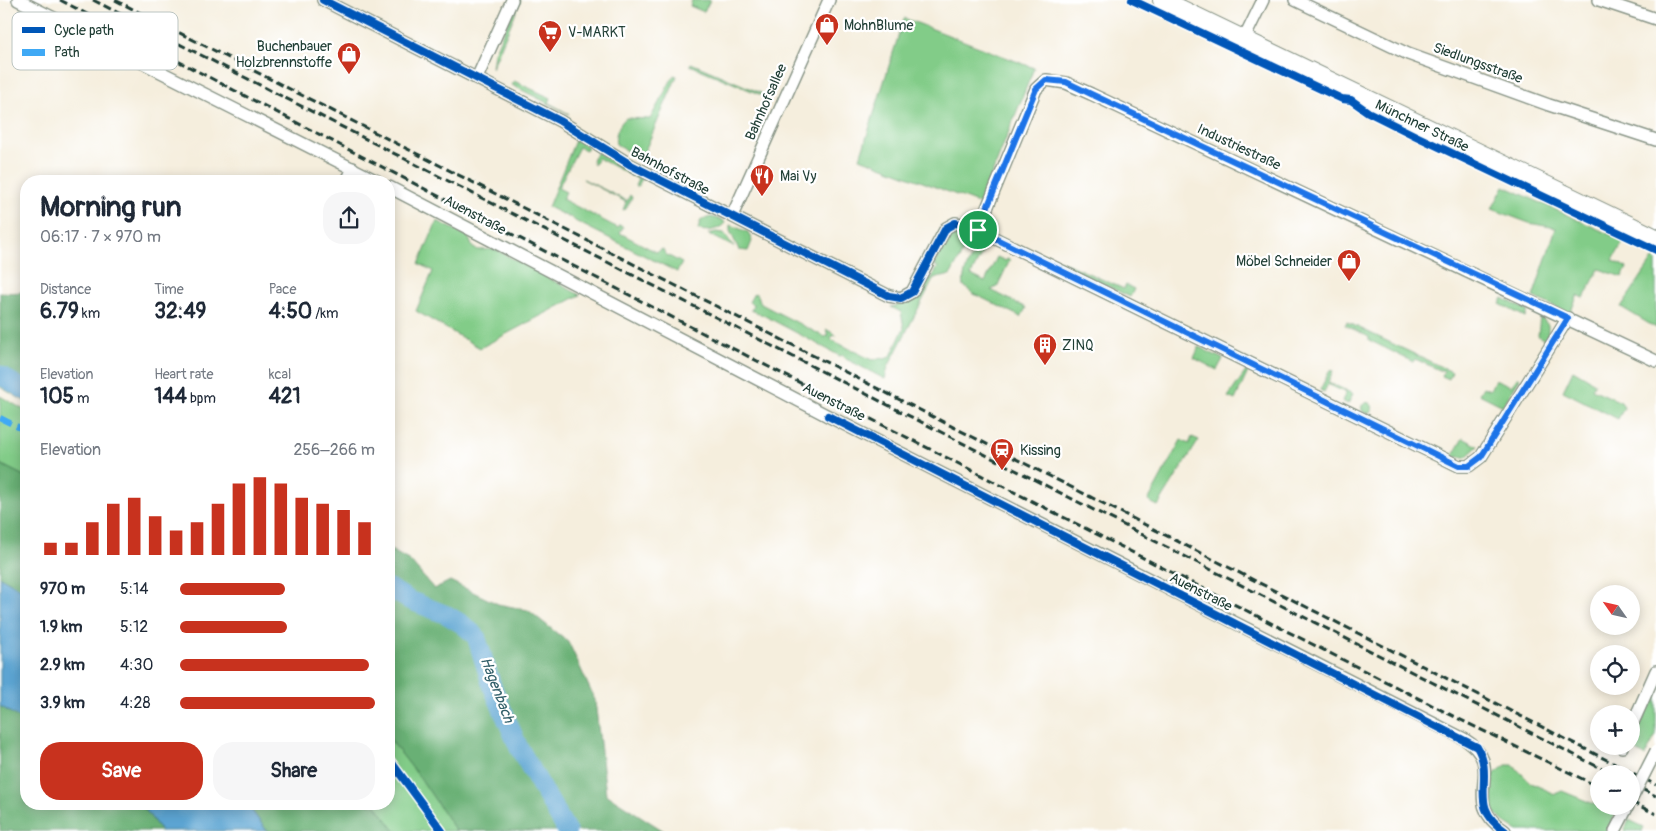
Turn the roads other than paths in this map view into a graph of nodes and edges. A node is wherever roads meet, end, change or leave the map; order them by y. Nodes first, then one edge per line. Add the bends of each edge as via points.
1 (18, 0) edge
2 (323, 0) edge
3 (512, 0) edge
4 (828, 0) edge
5 (1162, 0) edge
6 (1262, 0) edge
7 (1295, 0) edge
8 (1599, 0) edge
9 (42, 12) edge
10 (1656, 19) edge
11 (1244, 39) junction
12 (158, 70) edge
13 (478, 78) junction
14 (1656, 140) edge
15 (353, 168) junction
16 (350, 175) edge
17 (366, 175) edge
18 (395, 190) edge
19 (732, 216) junction
20 (979, 230) junction
21 (1656, 238) edge
22 (1568, 318) junction
23 (1656, 361) edge
24 (1656, 671) edge
25 (1640, 707) edge
26 (1656, 752) edge
27 (1640, 783) edge
28 (1623, 815) edge
29 (1616, 828) edge
30 (1505, 831) edge

1 - 9 street
2 - 13 street, Bahnhofstraße
3 - 13 street
4 - 19 street, Bahnhofsallee
5 - 11 main road, Münchner Straße
6 - 11 street
7 - 14 street, Siedlungsstraße via 1408,54
8 - 10 street
11 - 21 main road, Münchner Straße
12 - 15 street
13 - 19 street, Bahnhofstraße via 560,121 631,166
15 - 16 street
15 - 17 street
18 - 30 street, Auenstraße via 828,416 1464,739 1477,747 1484,758 1482,801 1486,813
19 - 20 street, Bahnhofstraße via 890,296 901,298 912,292 946,228 961,223
20 - 22 street via 1459,466 1469,466 1481,457
20 - 22 street, Industriestraße via 1036,89 1046,80 1057,80
22 - 23 street, Industriestraße
24 - 25 street
26 - 27 street, bridge
28 - 29 street

